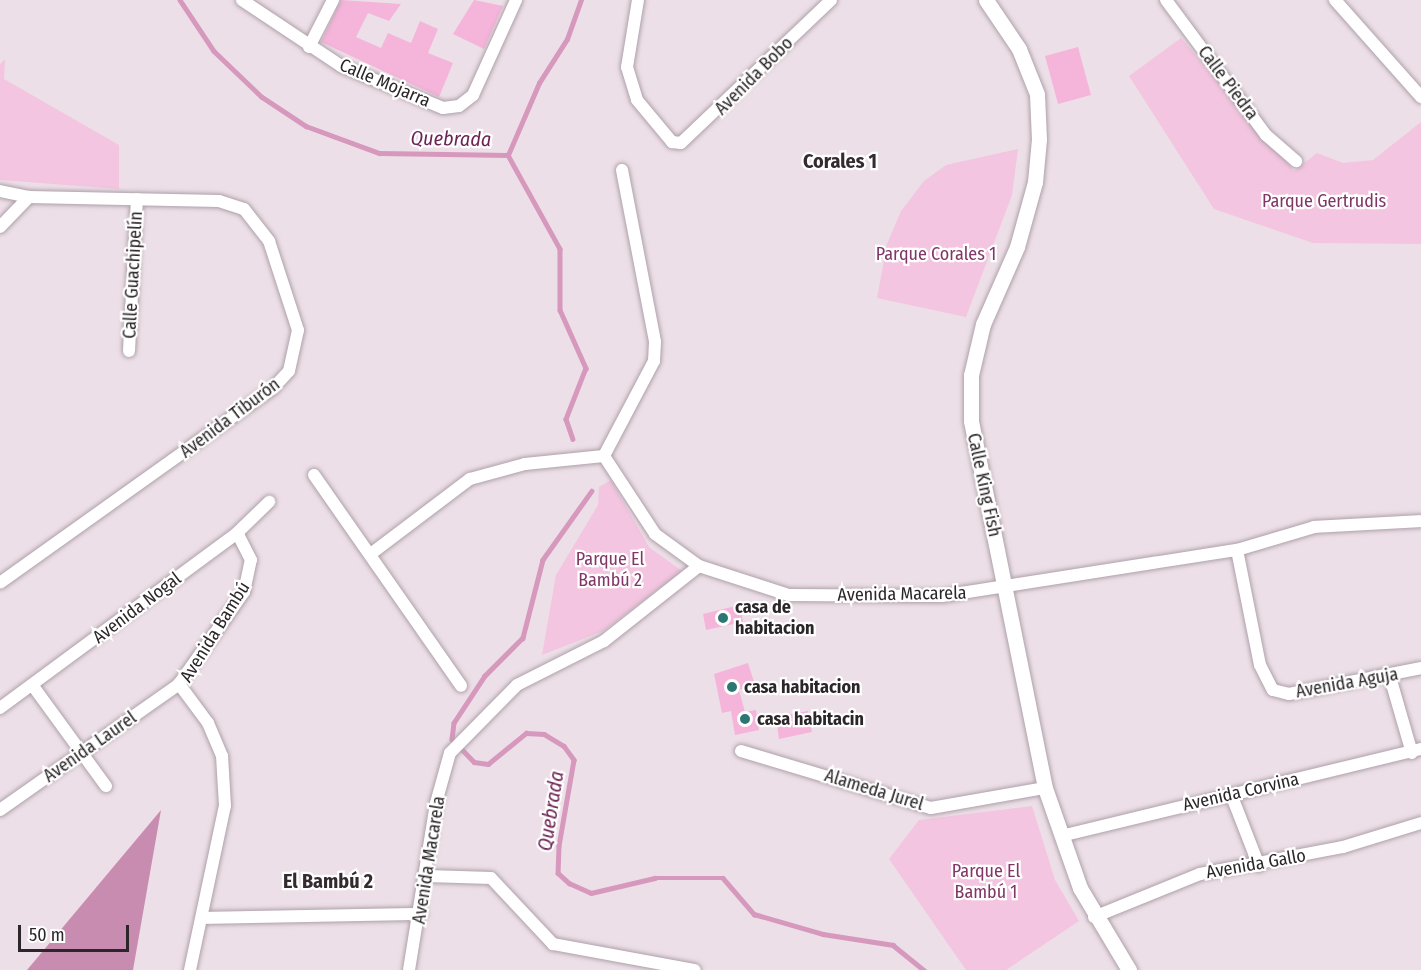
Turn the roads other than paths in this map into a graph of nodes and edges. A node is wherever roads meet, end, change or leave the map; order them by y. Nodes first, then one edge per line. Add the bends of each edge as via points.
1 (242, 0) edge
2 (333, 0) edge
3 (516, 0) edge
4 (638, 0) edge
5 (831, 0) edge
6 (986, 0) edge
7 (1166, 0) edge
8 (1335, 0) edge
9 (309, 47) junction
10 (1421, 97) edge
11 (1296, 161) dead end
12 (622, 170) dead end
13 (0, 191) edge
14 (29, 197) junction
15 (137, 199) junction
16 (0, 227) edge
17 (129, 351) dead end
18 (604, 456) junction
19 (314, 475) dead end
20 (269, 502) dead end
21 (1421, 521) edge
22 (237, 533) junction
23 (1237, 550) junction
24 (372, 553) junction
25 (699, 567) junction
26 (0, 583) edge
27 (1006, 590) junction
28 (1421, 668) edge
29 (1390, 677) junction
30 (178, 684) junction
31 (33, 686) junction
32 (461, 686) dead end
33 (0, 708) edge
34 (741, 751) dead end
35 (1417, 751) edge
36 (81, 754) junction
37 (105, 786) dead end
38 (1045, 788) junction
39 (1231, 794) junction
40 (0, 810) edge
41 (1421, 823) edge
42 (1061, 836) junction
43 (1258, 866) junction
44 (427, 876) junction
45 (421, 914) junction
46 (1094, 917) junction
47 (205, 918) junction
48 (190, 970) edge
49 (409, 970) edge
50 (695, 970) edge
51 (1129, 970) edge

1 - 9 street, Calle Mojarra
2 - 9 street
3 - 9 street, Calle Mojarra via 474,95 459,106 443,108 398,92
4 - 5 street, Avenida Bobo via 627,68 638,100 672,142 689,140
6 - 27 street, Calle King Fish via 1019,49 1037,94 1039,139 1035,182 1017,247 983,324 971,375 970,421
7 - 11 street, Calle Piedra via 1266,135
8 - 10 street
12 - 18 street via 655,342 654,361
13 - 14 street, Avenida Tiburón
14 - 15 street, Avenida Tiburón
14 - 16 street
15 - 17 street, Calle Guachipelín
15 - 26 street, Avenida Tiburón via 219,201 244,209 259,223 288,290 298,330 290,372 256,402
18 - 24 street via 525,464 470,479
18 - 25 street via 655,534
19 - 24 street
20 - 22 street, Avenida Nogal
21 - 23 street, Avenida Macarela via 1314,527
22 - 30 street, Avenida Bambú via 251,560 244,592
22 - 31 street, Avenida Nogal
23 - 27 street, Avenida Macarela
23 - 29 street, Avenida Aguja via 1262,673 1273,690 1288,694
24 - 32 street
25 - 27 street, Avenida Macarela via 789,595 942,596
25 - 44 street, Avenida Macarela via 604,641 517,685 450,753 436,803
27 - 38 street, Calle King Fish
28 - 29 street, Avenida Aguja
29 - 35 street
30 - 36 street, Avenida Laurel
30 - 47 street, Avenida Bambú via 208,723 222,756 225,806
31 - 33 street, Avenida Nogal
31 - 36 street
34 - 38 street, Alameda Jurel via 931,808
35 - 39 street, Avenida Corvina
36 - 37 street
36 - 40 street, Avenida Laurel
38 - 42 street, Calle King Fish
39 - 42 street, Avenida Corvina
39 - 43 street
41 - 43 street, Avenida Gallo
42 - 46 street, Calle King Fish
43 - 46 street, Avenida Gallo via 1200,874
44 - 45 street, Avenida Macarela
44 - 50 street via 491,878 553,944
45 - 47 street
45 - 49 street, Avenida Macarela
46 - 51 street, Calle King Fish
47 - 48 street, Avenida Bambú

